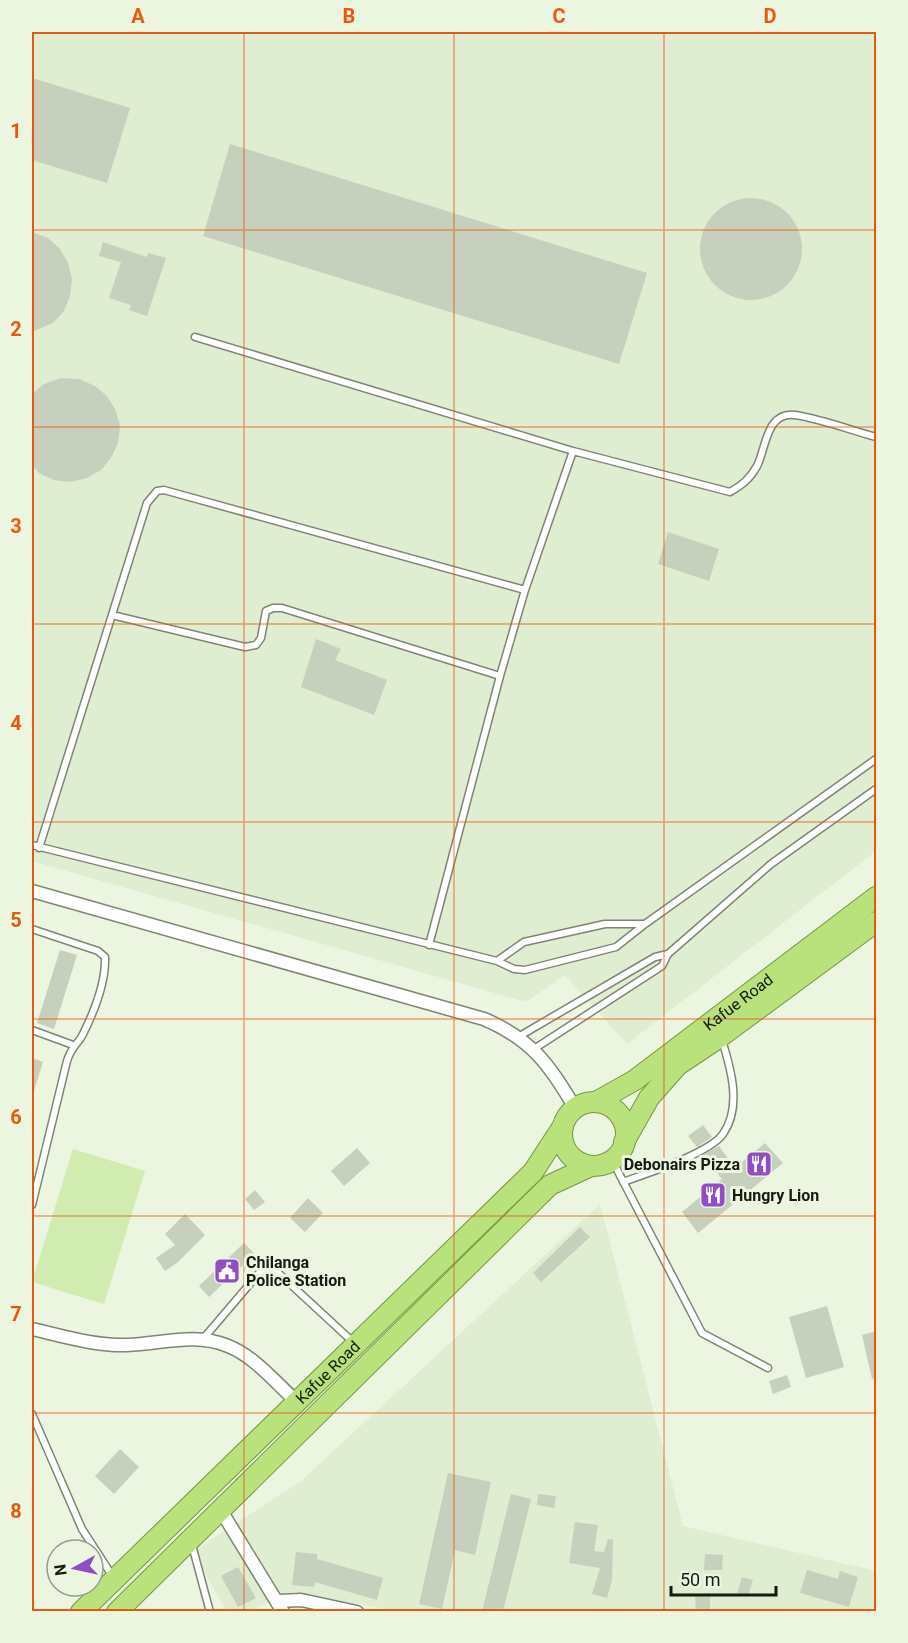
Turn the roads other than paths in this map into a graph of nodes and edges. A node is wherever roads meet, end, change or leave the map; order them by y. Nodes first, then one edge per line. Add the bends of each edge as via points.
1 (195, 337) dead end
2 (876, 437) edge
3 (573, 451) junction
4 (525, 590) junction
5 (112, 615) junction
6 (500, 676) junction
7 (876, 759) edge
8 (876, 789) edge
9 (32, 845) edge
10 (39, 848) junction
11 (32, 891) edge
12 (876, 897) edge
13 (876, 922) edge
14 (645, 924) junction
15 (32, 928) edge
16 (429, 945) junction
17 (668, 954) junction
18 (497, 961) junction
19 (32, 1030) edge
20 (518, 1037) junction
21 (720, 1037) junction
22 (73, 1045) junction
23 (534, 1049) junction
24 (596, 1102) junction
25 (575, 1108) junction
26 (563, 1126) junction
27 (624, 1142) junction
28 (612, 1160) junction
29 (591, 1166) junction
30 (623, 1182) junction
31 (32, 1205) edge
32 (32, 1329) edge
33 (203, 1339) junction
34 (357, 1345) junction
35 (768, 1368) dead end
36 (296, 1401) junction
37 (32, 1414) edge
38 (220, 1509) junction
39 (190, 1538) junction
40 (115, 1580) junction
41 (280, 1606) edge
42 (122, 1609) edge
43 (81, 1611) edge
44 (210, 1611) edge
45 (357, 1611) edge

1 - 3 lane
2 - 3 lane via 792,414 777,419 746,483 730,492
3 - 4 lane
4 - 5 lane via 164,490 151,495 147,503
4 - 6 lane
5 - 6 lane via 245,646 256,645 261,638 266,611 282,609
5 - 10 lane
6 - 16 lane
7 - 14 lane
8 - 17 lane via 771,864
9 - 10 lane
10 - 16 lane
11 - 20 street via 484,1019
12 - 24 highway, Kafue Road via 635,1080
13 - 21 highway, Kafue Road
14 - 18 lane via 605,924 524,942
14 - 18 lane via 627,941 605,950 525,970
15 - 22 lane via 105,957 96,1000 83,1035
16 - 18 lane
17 - 20 lane via 656,957
17 - 23 lane via 662,966
19 - 22 lane
20 - 23 street
21 - 27 highway, Kafue Road via 678,1065 649,1098
21 - 30 lane via 733,1079 730,1121 722,1136 658,1170
22 - 31 lane
23 - 25 street via 554,1072
24 - 25 highway
24 - 27 highway via 616,1111 622,1120
25 - 26 highway
26 - 29 highway via 568,1152
26 - 34 highway, Kafue Road via 532,1172
27 - 28 highway
28 - 29 highway
28 - 30 lane
29 - 38 highway, Kafue Road via 550,1185
30 - 35 lane via 702,1333
32 - 33 street via 98,1344
33 - 34 lane via 260,1272 274,1269
33 - 36 street via 247,1357
34 - 36 highway, Kafue Road
36 - 40 highway, Kafue Road
37 - 40 lane via 82,1529
38 - 39 highway, Kafue Road
38 - 41 street
39 - 42 highway, Kafue Road
39 - 44 lane
40 - 43 highway, Kafue Road
41 - 45 street via 302,1600

